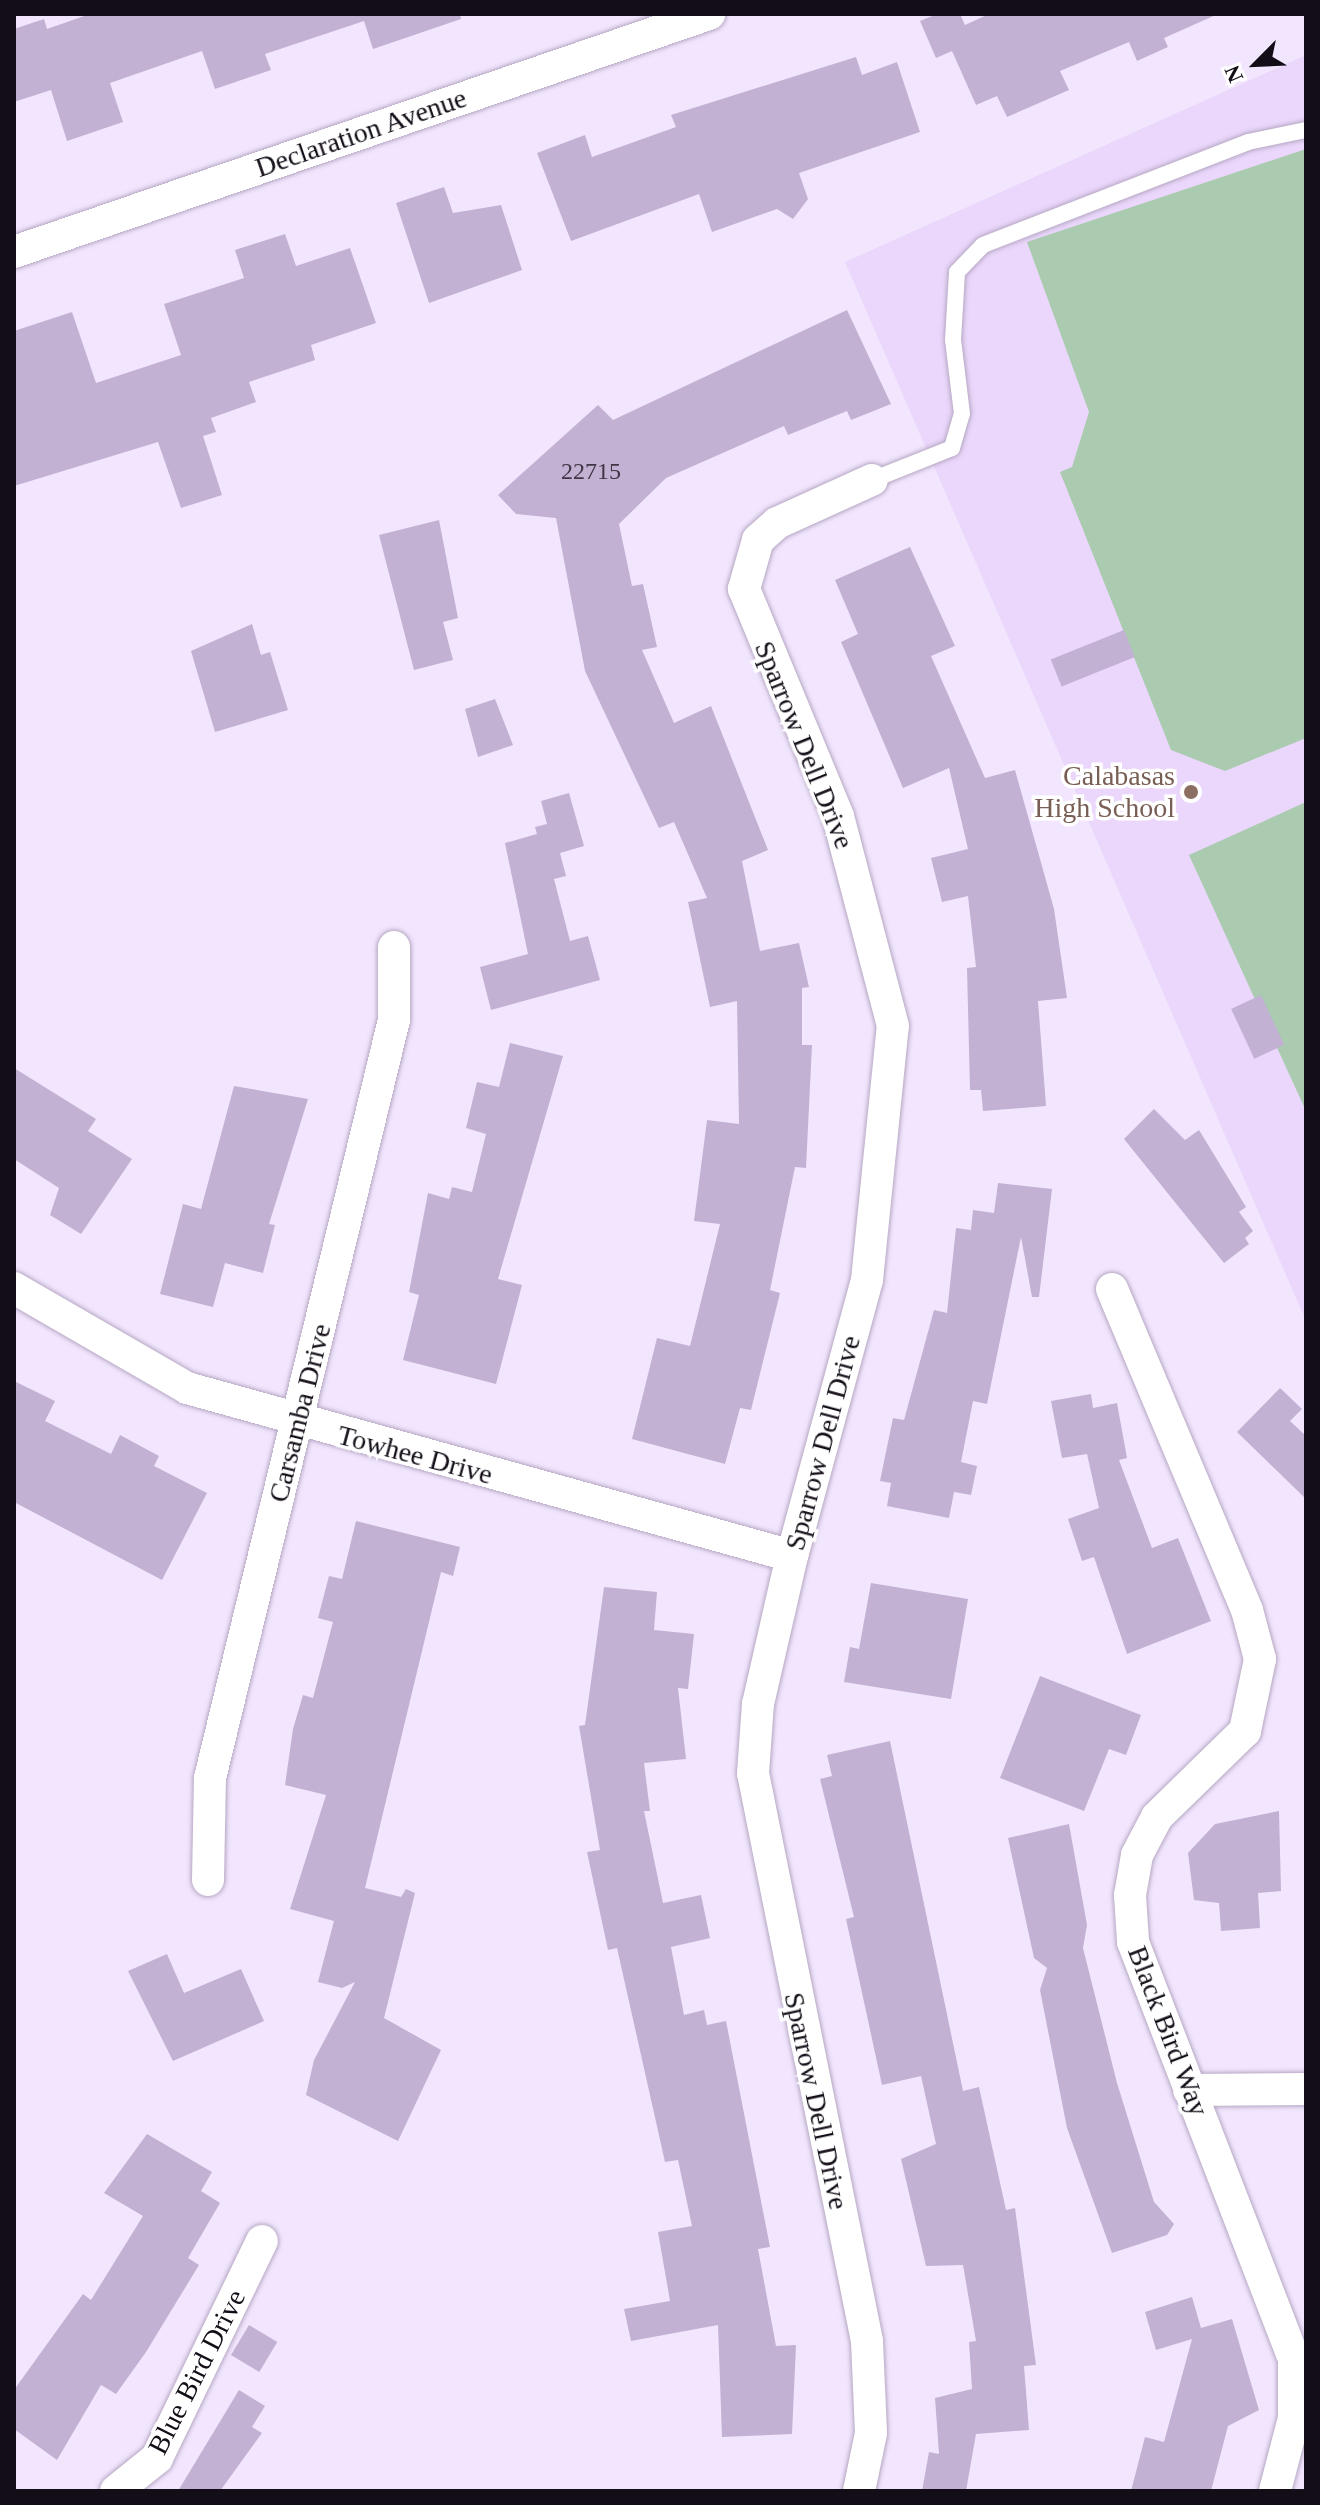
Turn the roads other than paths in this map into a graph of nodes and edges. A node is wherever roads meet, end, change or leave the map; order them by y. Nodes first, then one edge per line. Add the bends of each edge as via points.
1 (709, 14) edge
2 (1306, 130) edge
3 (14, 252) edge
4 (872, 480) joint
5 (394, 947) dead end
6 (14, 1288) edge
7 (1112, 1289) dead end
8 (298, 1423) junction
9 (792, 1556) junction
10 (208, 1880) dead end
11 (1306, 2089) edge
12 (1189, 2090) junction
13 (262, 2241) dead end
14 (116, 2491) edge
15 (859, 2491) edge
16 (1275, 2491) edge

1 - 3 street, Declaration Avenue
2 - 4 lane via 1248,142 983,245 957,272 953,340 962,414 952,448
4 - 9 street, Sparrow Dell Drive via 777,523 752,551 744,589 838,816 893,1026 867,1280
5 - 8 street, Carsamba Drive via 394,1020
6 - 8 street, Towhee Drive via 187,1388
7 - 12 street, Black Bird Way via 1247,1610 1260,1659 1245,1731 1157,1817 1137,1855 1130,1895 1133,1942
8 - 9 street, Towhee Drive
8 - 10 street, Carsamba Drive via 210,1778
9 - 15 street, Sparrow Dell Drive via 758,1704 753,1773 867,2341 871,2433
11 - 12 street
12 - 16 street, Black Bird Way via 1294,2359 1294,2418
13 - 14 street, Blue Bird Drive via 157,2458

